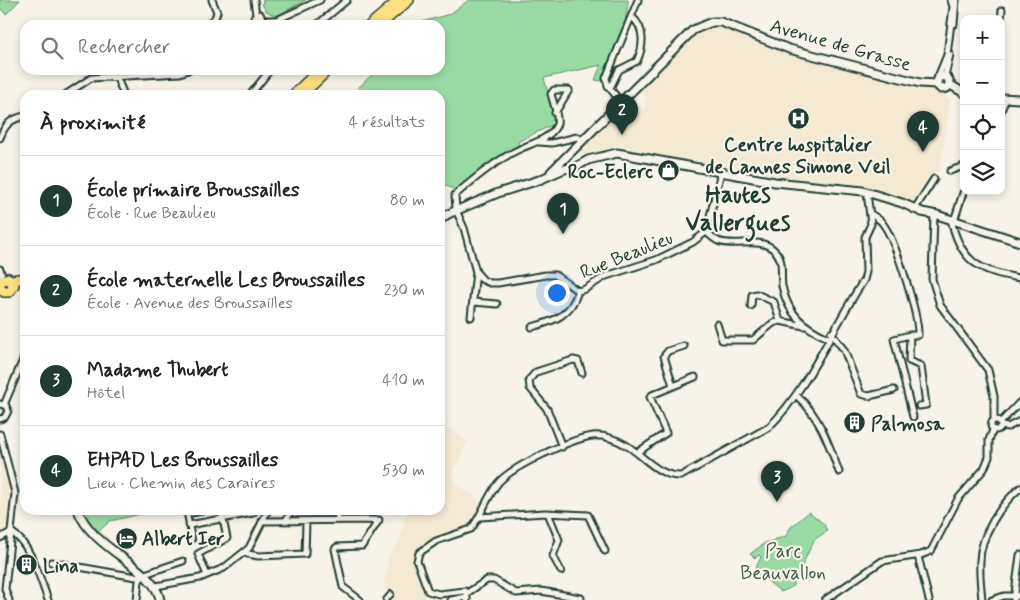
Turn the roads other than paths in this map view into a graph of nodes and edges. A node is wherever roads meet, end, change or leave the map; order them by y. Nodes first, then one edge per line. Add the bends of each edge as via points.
1 (206, 0) edge
2 (213, 0) edge
3 (254, 0) edge
4 (320, 0) edge
5 (347, 0) edge
6 (400, 0) edge
7 (409, 0) edge
8 (638, 0) edge
9 (951, 0) edge
10 (956, 0) edge
11 (1002, 10) dead end
12 (256, 15) junction
13 (1001, 15) edge
14 (632, 17) junction
15 (212, 20) edge
16 (254, 20) edge
17 (262, 20) joint
18 (323, 20) edge
19 (376, 20) edge
20 (386, 20) edge
21 (135, 75) edge
22 (266, 75) edge
23 (314, 75) edge
24 (323, 75) edge
25 (116, 76) junction
26 (939, 80) junction
27 (949, 84) junction
28 (610, 88) junction
29 (73, 90) edge
30 (122, 90) edge
31 (254, 90) edge
32 (298, 90) edge
33 (307, 90) edge
34 (960, 91) edge
35 (1005, 98) edge
36 (1020, 99) edge
37 (621, 102) junction
38 (555, 113) junction
39 (20, 117) edge
40 (0, 138) edge
41 (539, 142) junction
42 (580, 142) junction
43 (565, 158) junction
44 (577, 160) junction
45 (960, 167) edge
46 (568, 168) junction
47 (950, 171) dead end
48 (720, 172) junction
49 (548, 176) junction
50 (934, 179) dead end
51 (867, 193) junction
52 (962, 195) edge
53 (456, 210) junction
54 (914, 210) junction
55 (871, 214) junction
56 (934, 214) junction
57 (445, 217) edge
58 (952, 220) junction
59 (706, 232) junction
60 (1020, 242) edge
61 (0, 269) edge
62 (476, 272) junction
63 (1020, 278) edge
64 (20, 283) edge
65 (5, 286) edge
66 (578, 291) junction
67 (473, 302) junction
68 (497, 304) dead end
69 (751, 306) dead end
70 (471, 317) dead end
71 (780, 321) junction
72 (717, 324) dead end
73 (804, 326) junction
74 (532, 327) dead end
75 (830, 336) junction
76 (910, 336) junction
77 (684, 346) dead end
78 (20, 366) edge
79 (582, 373) dead end
80 (695, 377) dead end
81 (673, 386) junction
82 (894, 390) dead end
83 (796, 396) junction
84 (1020, 402) edge
85 (2, 404) edge
86 (918, 406) dead end
87 (913, 417) dead end
88 (0, 419) edge
89 (994, 420) junction
90 (1020, 421) edge
91 (1001, 424) junction
92 (993, 430) junction
93 (0, 434) edge
94 (562, 447) junction
95 (638, 452) junction
96 (839, 472) dead end
97 (1020, 488) edge
98 (548, 513) junction
99 (81, 515) edge
100 (187, 515) edge
101 (222, 515) edge
102 (241, 515) edge
103 (265, 515) edge
104 (289, 515) edge
105 (338, 515) edge
106 (480, 517) junction
107 (222, 518) junction
108 (286, 520) junction
109 (338, 520) junction
110 (262, 521) junction
111 (306, 521) junction
112 (189, 524) junction
113 (11, 532) junction
114 (0, 538) edge
115 (192, 539) dead end
116 (605, 551) dead end
117 (244, 554) junction
118 (1020, 555) edge
119 (918, 556) junction
120 (183, 561) dead end
121 (50, 562) dead end
122 (561, 571) dead end
123 (143, 575) junction
124 (207, 575) junction
125 (156, 586) junction
126 (2, 588) edge
127 (391, 594) dead end
128 (466, 596) edge
129 (831, 597) edge
130 (1016, 597) edge
131 (581, 598) dead end
132 (9, 600) edge
133 (48, 600) edge
134 (137, 600) edge
135 (160, 600) edge
136 (360, 600) edge
137 (386, 600) edge
138 (450, 600) edge
139 (825, 600) edge
140 (930, 600) edge
141 (982, 600) edge
142 (992, 600) edge

1 - 2 street
2 - 15 street via 218,12
3 - 12 street
4 - 17 street via 277,20
5 - 18 street
6 - 19 highway
7 - 20 highway
8 - 14 street
9 - 26 street via 953,7 947,55
10 - 26 street via 948,65
11 - 13 street
12 - 16 street
12 - 17 street via 260,14
14 - 28 street via 606,78
14 - 28 street via 642,37 639,57 635,63 619,70
21 - 25 street
22 - 31 street
23 - 32 highway
24 - 33 highway
25 - 29 street via 91,78
25 - 30 street
26 - 27 street via 949,80
26 - 27 street, Avenue de Grasse via 943,89
26 - 37 street, Avenue de Grasse via 920,83 824,60 788,50 726,24 712,22 693,30
27 - 34 street
28 - 37 street
35 - 36 street
37 - 42 street, Avenue de Grasse
38 - 38 street via 563,101 570,90 554,90 551,94
38 - 41 street via 556,125
39 - 40 street via 13,119
41 - 42 street via 552,143 577,137
41 - 53 street via 517,150 459,192 454,199
42 - 43 street, Avenue de Grasse
42 - 44 street
43 - 44 street
43 - 46 street
43 - 49 street, Avenue de Grasse
44 - 46 street via 572,169
44 - 48 street via 620,153
45 - 47 street
46 - 49 street
48 - 51 street
48 - 59 street
49 - 53 street, Avenue de Grasse
50 - 54 street
51 - 54 street via 902,203
51 - 55 street
52 - 58 street
53 - 57 street, Avenue de Grasse
53 - 62 street
54 - 56 street
55 - 75 street via 871,224 865,237 864,280
55 - 76 street via 883,224 913,300 918,335
56 - 58 street
56 - 89 street via 932,279 940,305 988,370 994,396
58 - 60 street
58 - 63 street via 960,248 980,268
59 - 66 street, Rue Beaulieu via 656,260 606,276
59 - 73 street via 724,243 759,243 775,250 780,257 782,286 788,302
61 - 65 street
62 - 66 street, Rue Beaulieu via 490,283 555,275
62 - 67 street
64 - 65 highway
66 - 74 street via 568,312 558,319
67 - 68 street
67 - 70 street
69 - 71 street via 752,295 757,294 774,302
71 - 72 street via 753,340 722,340
71 - 73 street
73 - 75 street
75 - 82 street via 844,350 861,394 869,396
75 - 83 street
76 - 86 street via 909,360 921,366 926,405
76 - 87 street via 894,339
77 - 81 street via 668,351 664,356
78 - 85 street
79 - 94 street via 578,361 573,360 536,372 529,380 530,388 547,409
80 - 81 street
81 - 95 street via 650,398 666,433
83 - 95 street via 769,427 681,476 662,472
83 - 96 street via 824,432
84 - 91 street
85 - 88 street via 7,413
89 - 91 street
89 - 92 street via 990,424
90 - 91 street via 1008,427
91 - 92 street
92 - 119 street via 984,469 958,499 931,550
93 - 113 street via 15,493
94 - 95 street via 593,436 617,440
94 - 106 street via 516,468 498,482
97 - 141 street via 999,510 989,529 980,559
98 - 106 street
98 - 116 street via 588,516
98 - 122 street via 559,540 554,559
99 - 123 street via 95,537
100 - 112 street
101 - 107 street
102 - 107 street
103 - 110 street
104 - 108 street
105 - 109 street
106 - 128 street via 465,533 427,546 419,553 417,561 428,591 434,594 461,590
107 - 112 street
107 - 124 street via 227,538 197,553
108 - 110 street
108 - 111 street
109 - 111 street
109 - 136 street via 379,520 362,546 335,549 343,587
110 - 117 street
111 - 117 street via 305,554
112 - 115 street
113 - 114 street
113 - 126 street
113 - 133 street via 33,560
117 - 124 street
118 - 130 street
119 - 129 street via 882,561
119 - 140 street
120 - 123 street
121 - 123 street via 136,577
123 - 125 street
123 - 134 street
124 - 125 street
125 - 135 street
126 - 132 street
127 - 137 street
128 - 131 street via 487,580 494,580 516,593 541,591
128 - 138 street
129 - 139 street
130 - 142 street

